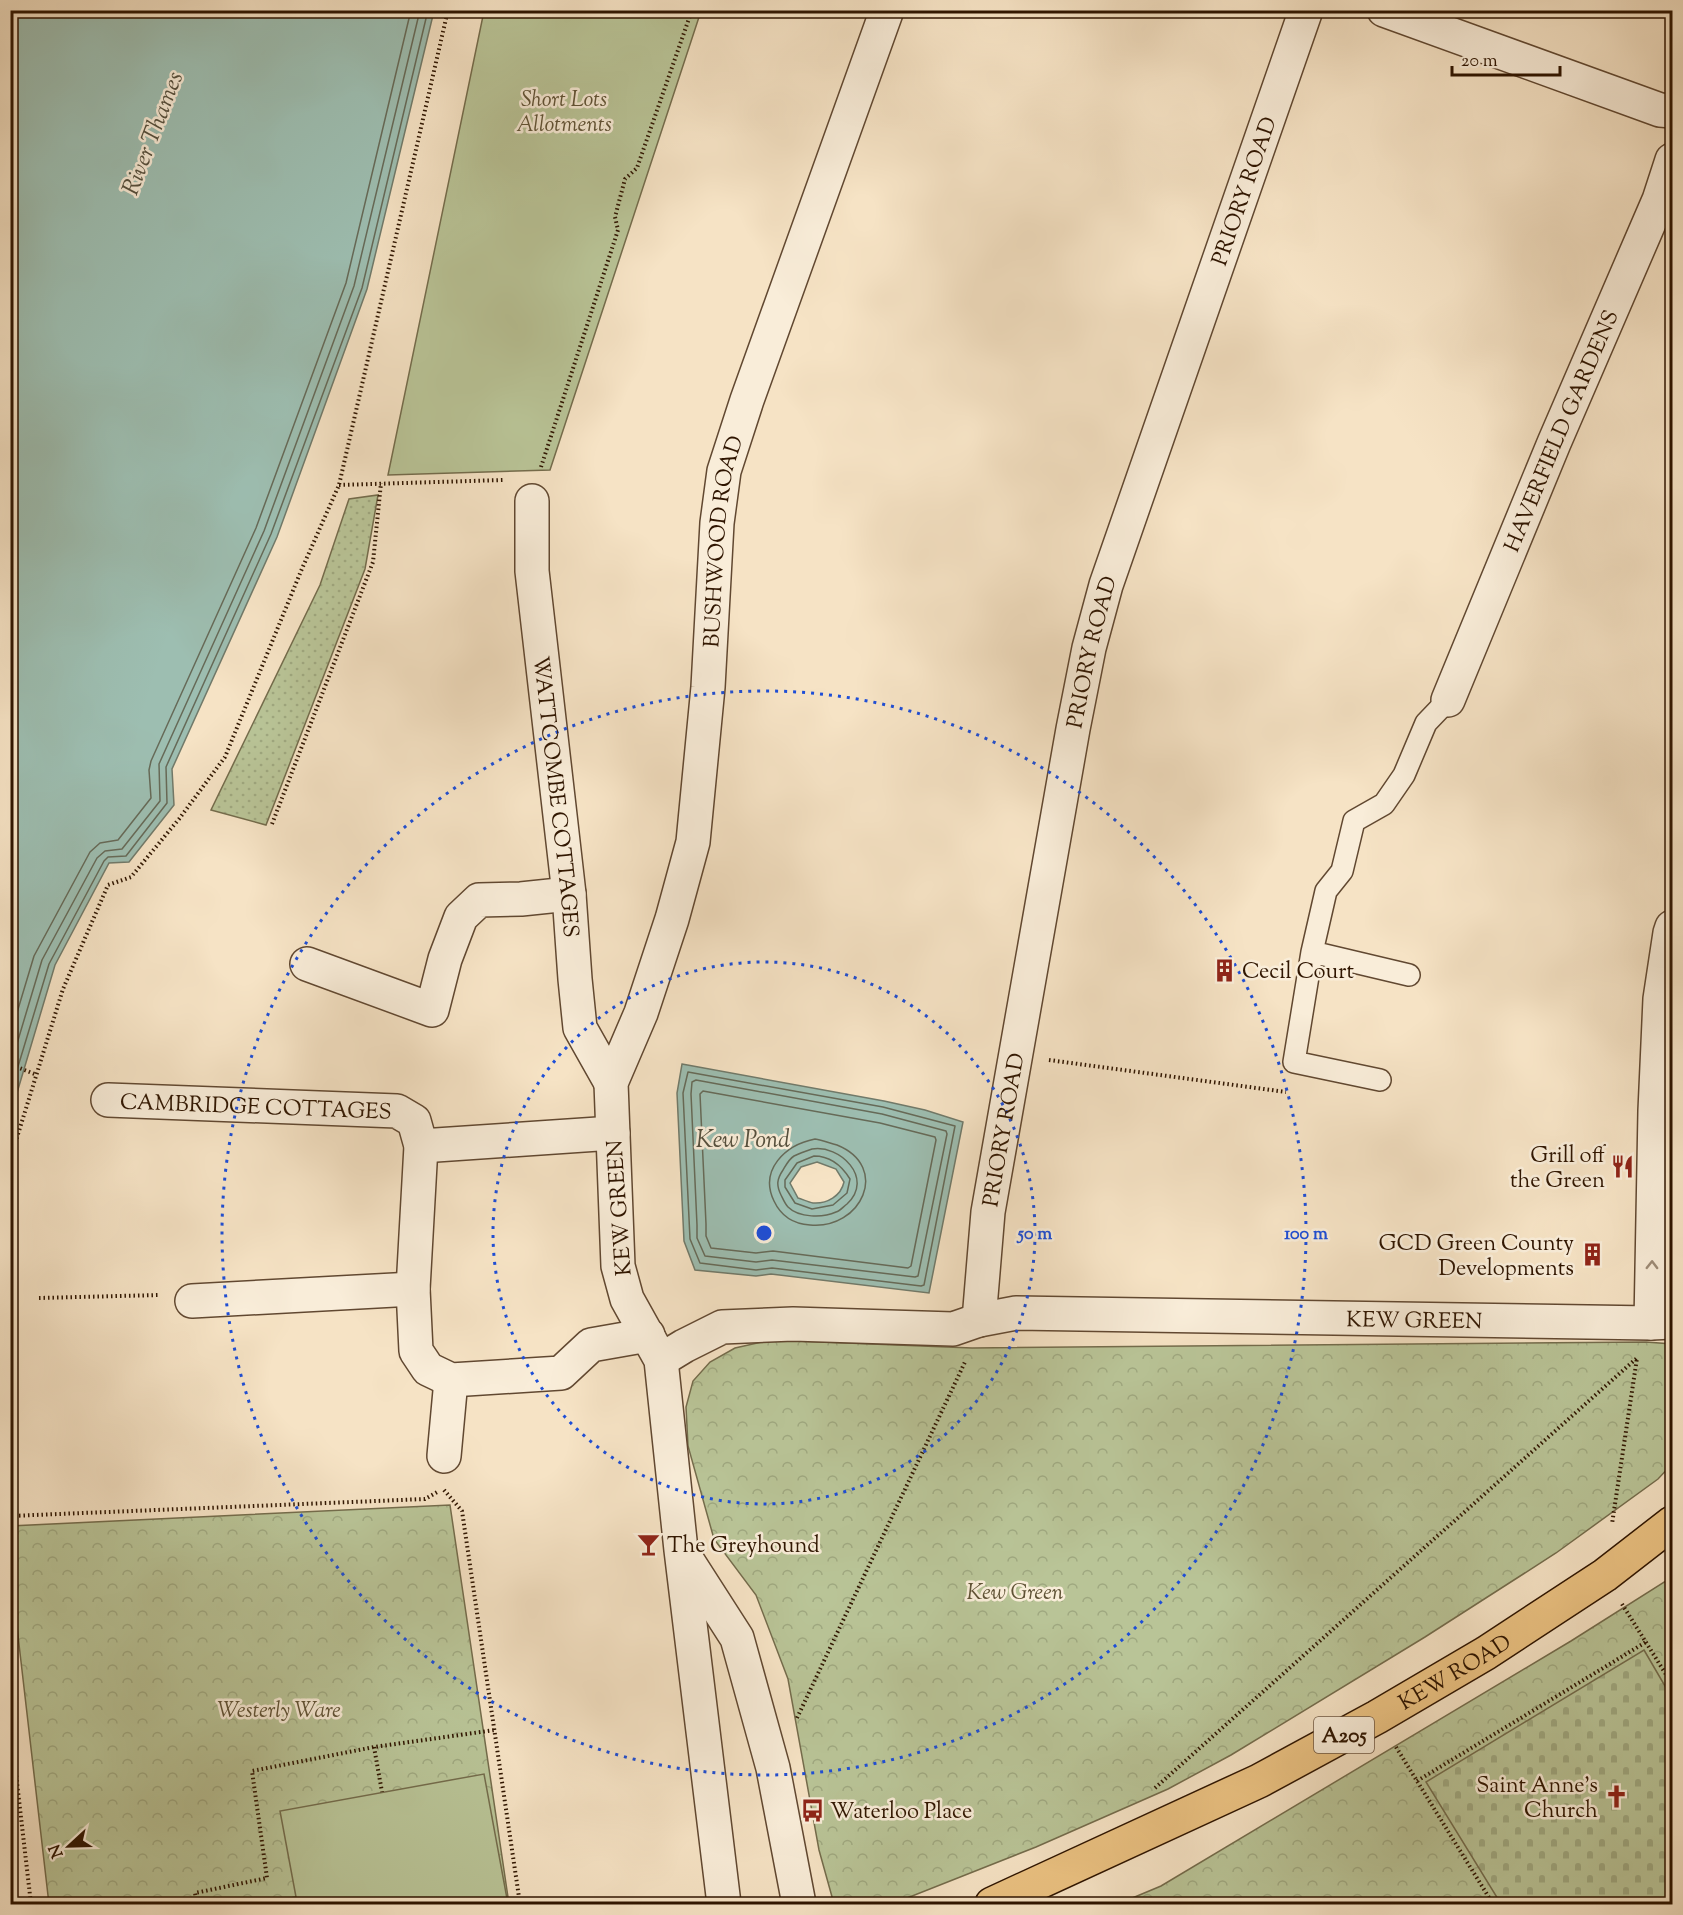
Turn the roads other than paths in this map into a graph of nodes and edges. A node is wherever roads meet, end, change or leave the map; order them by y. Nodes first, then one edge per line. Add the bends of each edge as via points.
1 (887, 10) edge
2 (1306, 10) edge
3 (1384, 10) edge
4 (1672, 111) edge
5 (1672, 160) edge
6 (535, 490) road end
7 (1448, 700) joint
8 (569, 894) junction
9 (1672, 927) edge
10 (1312, 952) junction
11 (307, 964) dead end
12 (1409, 975) dead end
13 (1380, 1080) dead end
14 (611, 1083) junction
15 (108, 1100) dead end
16 (613, 1133) junction
17 (421, 1146) junction
18 (413, 1289) junction
19 (192, 1301) road end
20 (980, 1320) junction
21 (1662, 1323) edge
22 (655, 1348) junction
23 (451, 1380) junction
24 (444, 1456) dead end
25 (1672, 1523) edge
26 (681, 1550) junction
27 (724, 1905) edge
28 (799, 1905) edge
29 (992, 1905) edge

1 - 14 street, BUSHWOOD ROAD via 724,471 693,842 641,1012
2 - 20 street, PRIORY ROAD via 1106,585 1089,648 988,1212
3 - 4 street via 1660,110
5 - 7 street, HAVERFIELD GARDENS via 1659,200
6 - 8 street, WATTCOMBE COTTAGES via 532,571
7 - 10 lane via 1426,723 1404,775 1384,804 1354,821 1342,871 1326,891
8 - 11 street via 479,900 461,917 432,1010
8 - 14 street, WATTCOMBE COTTAGES via 580,1028
21 -> 9 street via 1655,1111 1660,999
10 - 12 lane
10 - 13 lane via 1294,1062
14 - 16 street, KEW GREEN
15 - 17 street, CAMBRIDGE COTTAGES via 398,1111 414,1121
16 - 17 street
16 - 22 street, KEW GREEN via 618,1266 627,1299
17 - 18 street, CAMBRIDGE COTTAGES
18 - 19 street
18 - 23 street, CAMBRIDGE COTTAGES via 416,1351 428,1369
20 - 21 street, KEW GREEN via 1016,1313
20 - 22 street, KEW GREEN via 953,1329 793,1324 722,1327 684,1346
22 - 23 street via 591,1345 561,1373
22 - 26 street, KEW GREEN
23 - 24 street
25 - 29 highway, KEW ROAD / A205 via 1605,1575 1486,1653 1377,1717 1259,1781
26 - 27 street, KEW GREEN
26 - 28 street, KEW GREEN via 737,1638 773,1768

